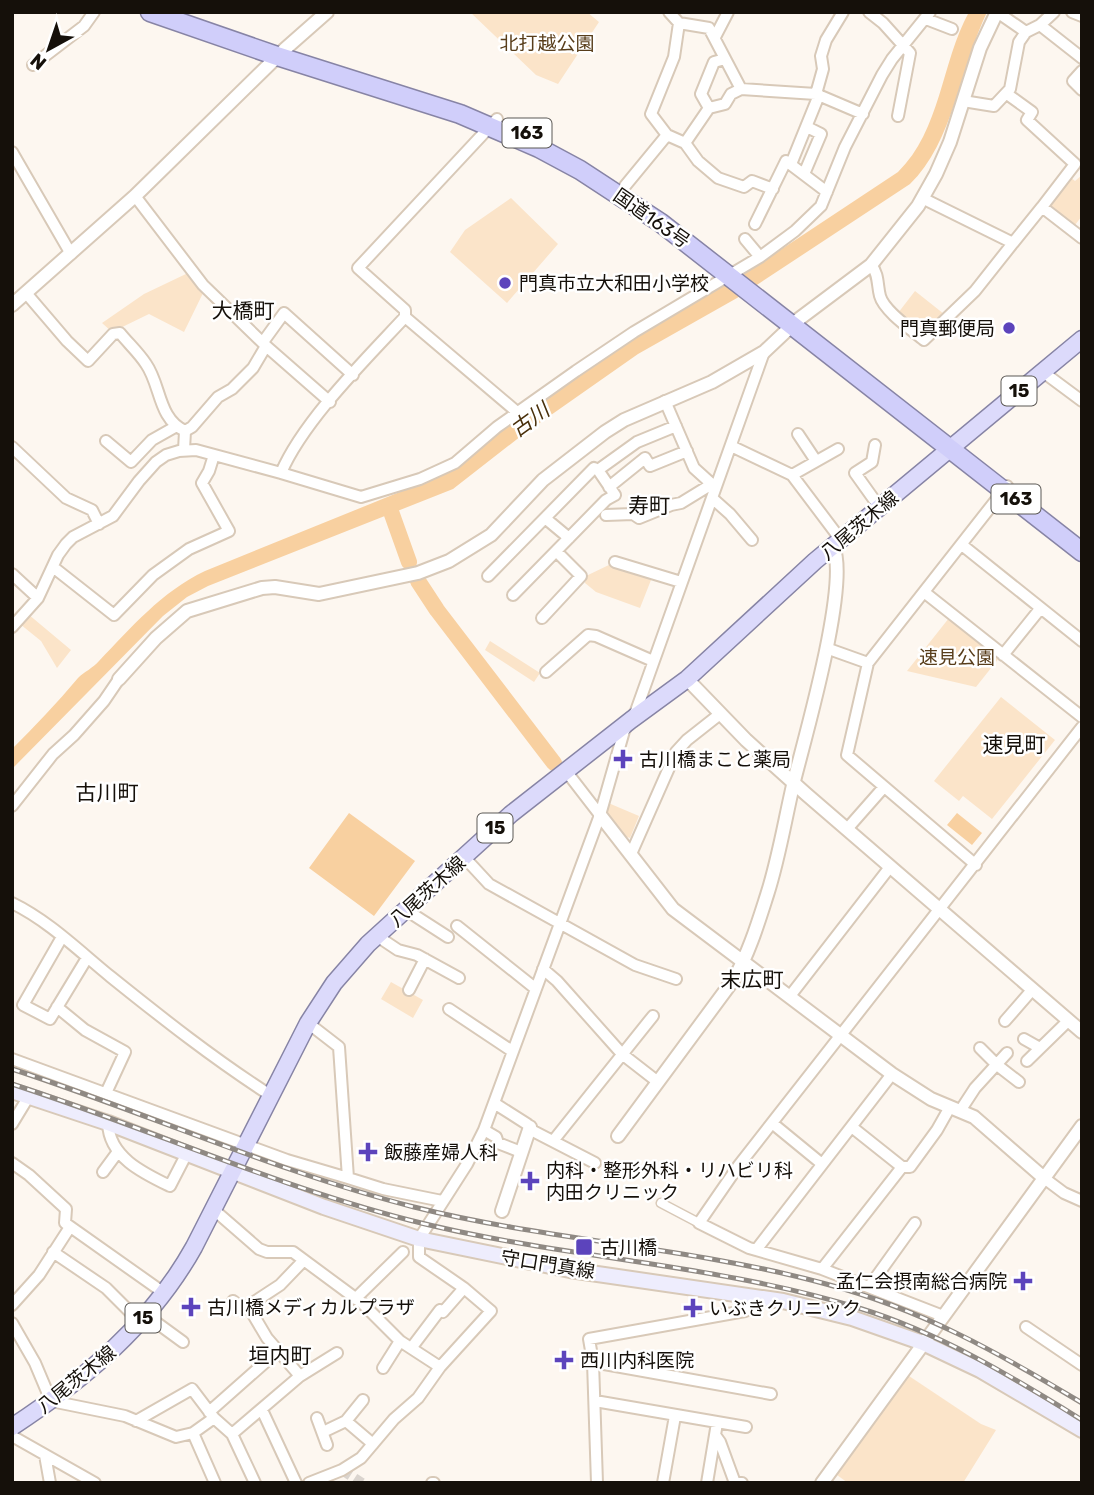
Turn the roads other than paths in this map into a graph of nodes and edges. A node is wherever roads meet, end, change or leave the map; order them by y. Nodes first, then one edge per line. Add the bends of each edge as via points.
1 (94, 12) edge
2 (150, 12) edge
3 (180, 12) edge
4 (327, 12) edge
5 (669, 12) edge
6 (728, 12) edge
7 (844, 12) edge
8 (869, 12) edge
9 (997, 12) edge
10 (1054, 12) edge
11 (1074, 13) edge
12 (928, 15) edge
13 (1082, 16) edge
14 (679, 23) junction
15 (1040, 26) junction
16 (952, 29) dead end
17 (1026, 32) junction
18 (715, 37) junction
19 (905, 45) junction
20 (281, 52) junction
21 (1082, 58) edge
22 (724, 59) junction
23 (33, 65) dead end
24 (1082, 71) edge
25 (741, 89) junction
26 (1082, 90) edge
27 (1007, 94) junction
28 (817, 95) junction
29 (963, 101) junction
30 (709, 108) junction
31 (863, 114) junction
32 (898, 116) dead end
33 (494, 123) junction
34 (807, 127) junction
35 (667, 135) junction
36 (685, 143) junction
37 (12, 152) edge
38 (791, 164) junction
39 (804, 174) junction
40 (625, 186) junction
41 (773, 189) junction
42 (827, 192) junction
43 (135, 196) junction
44 (922, 198) junction
45 (1042, 207) junction
46 (755, 224) dead end
47 (1082, 238) edge
48 (746, 239) dead end
49 (1013, 243) junction
50 (71, 254) junction
51 (760, 257) junction
52 (871, 264) junction
53 (735, 274) junction
54 (26, 293) junction
55 (12, 305) edge
56 (405, 317) junction
57 (791, 318) junction
58 (1082, 339) edge
59 (265, 344) junction
60 (764, 352) junction
61 (1043, 372) junction
62 (353, 375) junction
63 (665, 401) junction
64 (1082, 401) edge
65 (330, 402) junction
66 (517, 412) junction
67 (676, 426) junction
68 (180, 429) junction
69 (798, 434) dead end
70 (106, 441) dead end
71 (875, 445) dead end
72 (952, 445) junction
73 (731, 446) junction
74 (12, 447) edge
75 (838, 449) dead end
76 (184, 450) junction
77 (687, 450) junction
78 (214, 455) junction
79 (816, 461) junction
80 (598, 470) junction
81 (281, 472) junction
82 (792, 475) junction
83 (1006, 486) junction
84 (609, 487) junction
85 (713, 490) junction
86 (880, 508) junction
87 (606, 515) dead end
88 (545, 518) junction
89 (99, 524) junction
90 (569, 538) junction
91 (752, 540) dead end
92 (1082, 541) edge
93 (837, 543) junction
94 (962, 545) junction
95 (557, 552) junction
96 (1082, 552) edge
97 (615, 562) dead end
98 (53, 567) junction
99 (12, 574) edge
100 (488, 576) dead end
101 (681, 582) junction
102 (924, 592) junction
103 (513, 595) dead end
104 (38, 598) junction
105 (1040, 609) junction
106 (542, 618) dead end
107 (12, 628) edge
108 (1082, 641) edge
109 (826, 648) junction
110 (1003, 655) junction
111 (653, 661) junction
112 (869, 663) junction
113 (546, 672) dead end
114 (119, 679) joint
115 (687, 680) junction
116 (720, 714) junction
117 (1082, 717) edge
118 (631, 720) junction
119 (1082, 727) edge
120 (566, 771) junction
121 (794, 783) junction
122 (884, 787) junction
123 (12, 806) edge
124 (600, 815) junction
125 (847, 829) junction
126 (631, 853) junction
127 (464, 857) junction
128 (976, 865) junction
129 (890, 867) junction
130 (13, 904) edge
131 (406, 910) junction
132 (940, 910) junction
133 (559, 924) junction
134 (457, 926) dead end
135 (377, 936) junction
136 (62, 937) junction
137 (448, 937) dead end
138 (87, 958) junction
139 (425, 959) junction
140 (743, 962) junction
141 (543, 969) junction
142 (459, 978) dead end
143 (676, 979) dead end
144 (536, 989) junction
145 (409, 990) dead end
146 (1032, 990) junction
147 (790, 996) junction
148 (57, 1007) junction
149 (449, 1009) dead end
150 (653, 1016) dead end
151 (1005, 1021) dead end
152 (1068, 1021) junction
153 (308, 1023) junction
154 (1082, 1032) edge
155 (841, 1033) junction
156 (1024, 1039) dead end
157 (980, 1048) dead end
158 (1040, 1048) junction
159 (512, 1051) junction
160 (1007, 1053) dead end
161 (622, 1054) junction
162 (12, 1059) edge
163 (1027, 1061) dead end
164 (997, 1065) junction
165 (892, 1074) junction
166 (658, 1082) junction
167 (1019, 1082) dead end
168 (12, 1091) edge
169 (106, 1093) junction
170 (270, 1095) junction
171 (29, 1096) junction
172 (494, 1103) junction
173 (955, 1109) junction
174 (108, 1123) junction
175 (772, 1123) junction
176 (12, 1124) edge
177 (1082, 1126) edge
178 (530, 1127) junction
179 (853, 1128) junction
180 (484, 1130) junction
181 (618, 1136) dead end
182 (553, 1141) junction
183 (246, 1143) junction
184 (522, 1152) junction
185 (117, 1153) junction
186 (186, 1155) junction
187 (591, 1161) dead end
188 (12, 1163) edge
189 (822, 1164) junction
190 (902, 1167) junction
191 (103, 1172) dead end
192 (230, 1173) junction
193 (348, 1178) junction
194 (1044, 1178) junction
195 (442, 1200) junction
196 (1082, 1201) edge
197 (661, 1203) dead end
198 (214, 1209) junction
199 (502, 1211) dead end
200 (699, 1223) junction
201 (915, 1223) dead end
202 (70, 1227) junction
203 (419, 1239) junction
204 (756, 1250) junction
205 (53, 1252) junction
206 (403, 1252) dead end
207 (304, 1260) junction
208 (822, 1269) junction
209 (869, 1287) junction
210 (464, 1288) junction
211 (164, 1293) junction
212 (748, 1295) junction
213 (355, 1299) junction
214 (233, 1301) dead end
215 (12, 1305) edge
216 (248, 1307) junction
217 (943, 1317) junction
218 (143, 1318) junction
219 (12, 1323) edge
220 (1026, 1327) dead end
221 (400, 1340) junction
222 (183, 1342) dead end
223 (923, 1343) junction
224 (412, 1348) junction
225 (278, 1351) junction
226 (337, 1353) dead end
227 (593, 1362) junction
228 (1082, 1365) edge
229 (440, 1367) junction
230 (383, 1368) dead end
231 (300, 1376) junction
232 (771, 1394) dead end
233 (363, 1400) dead end
234 (51, 1401) junction
235 (595, 1401) junction
236 (262, 1410) junction
237 (211, 1415) junction
238 (675, 1416) junction
239 (317, 1418) dead end
240 (136, 1421) junction
241 (346, 1422) junction
242 (1080, 1424) edge
243 (12, 1427) edge
244 (746, 1427) dead end
245 (716, 1429) junction
246 (323, 1432) junction
247 (193, 1433) junction
248 (232, 1434) junction
249 (12, 1436) edge
250 (373, 1444) junction
251 (327, 1446) dead end
252 (45, 1455) junction
253 (312, 1482) edge
254 (50, 1483) edge
255 (95, 1483) edge
256 (215, 1483) edge
257 (255, 1483) edge
258 (296, 1483) edge
259 (597, 1483) edge
260 (663, 1483) edge
261 (707, 1483) edge
262 (742, 1483) edge
263 (822, 1483) edge

1 - 23 street via 84,26
2 - 20 highway, 国道163号 / 163
3 - 20 highway, 国道163号 / 163
4 - 20 street
5 - 14 street
6 - 18 street
7 - 28 street via 821,56
8 - 19 street
9 - 17 street
9 - 29 street
10 - 15 street
11 - 13 street
12 - 16 street
12 - 19 street
14 - 18 street via 709,28
14 - 35 street via 674,57 651,114
15 - 17 street
15 - 21 street
17 - 27 street via 1019,42
18 - 22 street
19 - 31 street via 882,75
19 - 32 street via 910,53
20 - 33 highway, 国道163号 / 163
20 - 43 street
22 - 25 street
22 - 30 street via 714,62 701,94
24 - 26 street via 1073,81
25 - 28 street
25 - 30 street via 730,94 725,104
27 - 29 street via 994,106
27 - 45 street via 1032,112 1027,120 1075,164
28 - 31 street
28 - 34 street
29 - 44 street via 950,142
30 - 36 street
31 - 42 street
33 - 40 highway, 国道163号 / 163 via 583,160
33 - 53 highway, 国道163号 / 163 via 626,198
33 - 56 street via 358,268 405,310
34 - 38 street
34 - 39 street via 821,134
35 - 36 street
35 - 40 street
36 - 41 street via 718,178 744,187 752,181
37 - 50 street
38 - 39 street
38 - 41 street via 786,161
39 - 42 street
40 - 53 highway, 国道163号 / 163 via 667,214
41 - 46 street
42 - 51 street via 821,206
43 - 50 street
43 - 59 street via 204,285
44 - 49 street
44 - 52 street
45 - 47 street
45 - 49 street
48 - 51 street
49 - 52 street via 975,291 924,340 880,299
50 - 54 street
51 - 53 street
52 - 57 street
53 - 57 highway, 国道163号 / 163
53 - 66 street via 634,332
54 - 55 street
54 - 68 street via 88,361 113,334 120,333 148,365 161,404
56 - 62 street
56 - 66 street
57 - 60 street
57 - 72 highway, 国道163号 / 163
58 - 61 main road, 八尾茨木線 / 15
59 - 62 street via 284,313
59 - 65 street
59 - 68 street via 253,368 232,389 218,397 192,427
60 - 63 street via 712,382
60 - 73 street
61 - 64 street
61 - 72 main road, 八尾茨木線 / 15
62 - 65 street
63 - 67 street
63 - 114 street via 624,420 585,446 543,480 496,531 449,561 418,573 319,594 262,588 187,611
65 - 81 street via 291,450
66 - 81 street via 446,469 361,497
67 - 77 street
67 - 80 street via 637,442
68 - 70 street via 152,440 131,462
68 - 76 street
69 - 79 street
71 - 86 street via 872,462 855,472
72 - 83 highway, 国道163号 / 163
72 - 86 main road, 八尾茨木線 / 15
73 - 82 street
73 - 85 street
74 - 89 street via 66,498 92,510
75 - 79 street
76 - 78 street
76 - 89 street via 156,463 113,516
77 - 84 street via 650,466 645,458
77 - 85 street via 694,468
78 - 81 street
78 - 98 street via 202,483 229,531 189,549 153,575 114,615
79 - 82 street
80 - 84 street
80 - 88 street via 594,468
82 - 93 street
83 - 92 highway, 国道163号 / 163
83 - 94 street
83 - 96 highway, 国道163号 / 163
84 - 90 street via 615,495
85 - 87 street via 639,518
85 - 91 street
85 - 101 street
86 - 93 main road, 八尾茨木線 / 15
88 - 90 street
88 - 100 street
89 - 98 street via 73,537
90 - 95 street
93 - 109 street
93 - 115 main road, 八尾茨木線 / 15
94 - 102 street
94 - 105 street
95 - 103 street
95 - 106 street via 581,576
97 - 101 street
98 - 104 street
99 - 104 street
101 - 111 street
102 - 110 street
102 - 112 street
104 - 107 street
105 - 108 street
105 - 110 street
109 - 112 street
109 - 121 street
110 - 117 street
111 - 113 street via 589,635
111 - 118 street
112 - 122 street via 847,755
114 - 123 street
115 - 116 street
115 - 118 main road, 八尾茨木線 / 15
116 - 121 street
116 - 126 street via 676,752
118 - 120 main road, 八尾茨木線 / 15
118 - 124 street
119 - 128 street
120 - 124 street
120 - 127 main road, 八尾茨木線 / 15
121 - 125 street
121 - 140 street via 768,893
122 - 125 street
122 - 128 street
124 - 126 street
124 - 133 street
125 - 129 street
126 - 140 street via 673,909
127 - 131 main road, 八尾茨木線 / 15
127 - 133 street via 489,884
128 - 132 street
129 - 132 street
129 - 147 street
130 - 136 street via 38,916
131 - 135 main road, 八尾茨木線 / 15
131 - 137 street
132 - 146 street
132 - 155 street
133 - 141 street
133 - 143 street via 635,965
134 - 144 street
135 - 139 street via 398,950
135 - 153 main road, 八尾茨木線 / 15 via 334,983
136 - 138 street
136 - 148 street via 23,1005 50,1019
138 - 148 street
138 - 170 street via 180,1032
139 - 142 street
139 - 145 street
140 - 147 street
140 - 166 street
141 - 144 street
141 - 161 street
144 - 159 street
146 - 151 street
146 - 152 street
147 - 155 street
148 - 169 street via 85,1030 125,1052
149 - 159 street
150 - 161 street
152 - 154 street
152 - 158 street
153 - 170 main road, 八尾茨木線 / 15
153 - 193 street via 339,1047
155 - 165 street
155 - 175 street
156 - 158 street
157 - 164 street
158 - 163 street
159 - 172 street
160 - 164 street
161 - 166 street
161 - 182 street
162 - 169 street
164 - 167 street
164 - 173 street
165 - 173 street
165 - 179 street
166 - 181 street
168 - 171 main road, 守口門真線
169 - 183 street
170 - 183 main road, 八尾茨木線 / 15
171 - 174 main road, 守口門真線
171 - 176 street
172 - 178 street
172 - 180 street
173 - 190 street via 909,1167
173 - 194 street via 974,1117
174 - 185 street
174 - 186 main road, 守口門真線
175 - 189 street
175 - 200 street
177 - 194 street
178 - 182 street
178 - 184 street
179 - 189 street
179 - 190 street
180 - 184 street via 498,1143
180 - 195 street
182 - 187 street
183 - 192 main road, 八尾茨木線 / 15
183 - 193 street
184 - 199 street
185 - 186 street via 170,1186
185 - 191 street
186 - 192 main road, 守口門真線
188 - 202 street via 66,1209 65,1223
189 - 204 street
190 - 208 street
192 - 198 main road, 八尾茨木線 / 15
192 - 203 main road, 守口門真線
193 - 195 street
194 - 196 street
194 - 217 street
195 - 203 street
197 - 200 street
198 - 207 street via 259,1249 293,1252
198 - 211 main road, 八尾茨木線 / 15
200 - 204 street
201 - 209 street
202 - 205 street
202 - 211 street
203 - 210 street via 419,1257
203 - 212 main road, 守口門真線 via 570,1270
204 - 208 street
205 - 215 street
205 - 218 street
206 - 213 street
207 - 213 street
207 - 216 street via 280,1285
208 - 209 street
209 - 217 street
210 - 224 street via 443,1312 440,1310
210 - 229 street via 491,1311
211 - 218 main road, 八尾茨木線 / 15
212 - 223 main road, 守口門真線 via 852,1318
212 - 227 street via 745,1311 589,1339
213 - 221 street
214 - 216 street
216 - 225 street
217 - 223 street
218 - 222 street
218 - 234 main road, 八尾茨木線 / 15 via 97,1366
219 - 234 street
220 - 228 street
221 - 224 street
221 - 230 street
223 - 242 main road, 守口門真線
223 - 263 street
224 - 229 street
225 - 231 street
225 - 237 street
226 - 231 street
227 - 232 street
227 - 235 street
229 - 250 street via 418,1398
231 - 236 street
233 - 241 street
234 - 240 street
234 - 243 main road, 八尾茨木線 / 15
235 - 238 street
235 - 259 street
236 - 248 street
236 - 258 street
237 - 240 street via 192,1389
237 - 247 street
237 - 248 street
238 - 245 street
238 - 260 street
239 - 246 street
240 - 247 street via 176,1437
241 - 246 street
241 - 250 street
244 - 245 street
245 - 261 street
245 - 262 street via 735,1483
246 - 251 street
247 - 256 street
248 - 257 street
249 - 252 street
250 - 253 street via 342,1470
252 - 254 street
252 - 255 street

